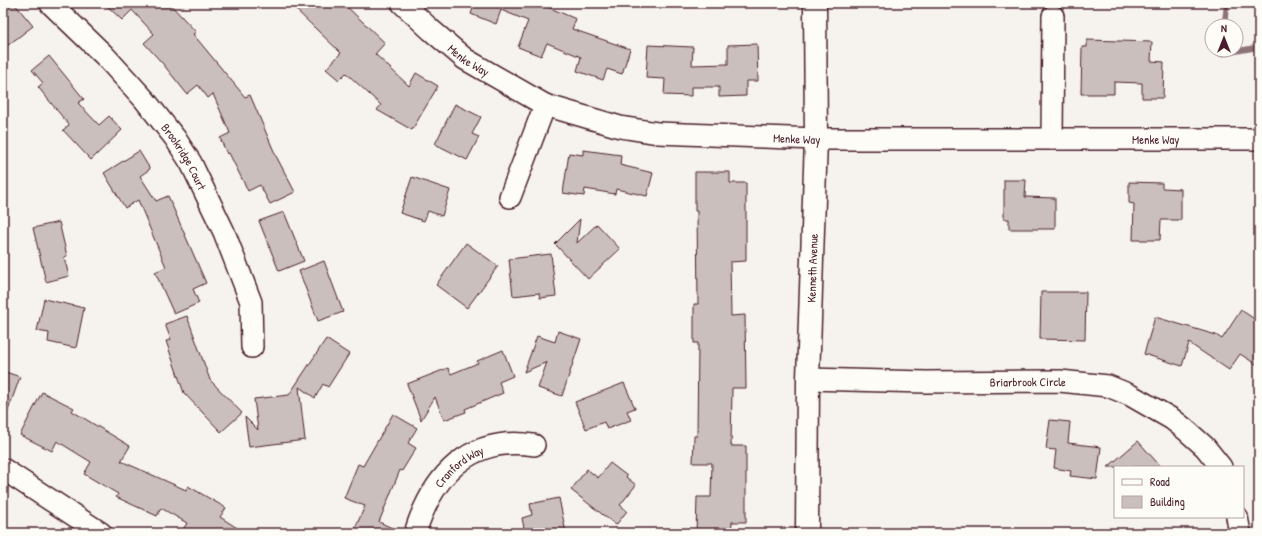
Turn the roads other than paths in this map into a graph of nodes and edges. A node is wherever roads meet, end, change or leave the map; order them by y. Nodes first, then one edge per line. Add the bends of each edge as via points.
1 (50, 3) edge
2 (402, 3) edge
3 (815, 3) edge
4 (1053, 16) dead end
5 (545, 105) junction
6 (816, 139) junction
7 (1052, 139) junction
8 (1259, 139) edge
9 (510, 197) dead end
10 (252, 347) dead end
11 (808, 379) junction
12 (534, 445) dead end
13 (1219, 466) edge
14 (3, 469) edge
15 (1237, 518) edge
16 (101, 533) edge
17 (415, 533) edge
18 (807, 533) edge
19 (1240, 533) edge

1 - 10 street, Brookridge Court via 104,55 144,99 191,163 224,232 251,302
2 - 5 street, Menke Way via 465,59
3 - 6 main road, Kenneth Avenue
4 - 7 street
5 - 6 street, Menke Way via 620,128
5 - 9 street
6 - 7 street, Menke Way
6 - 11 main road, Kenneth Avenue
7 - 8 street, Menke Way
11 - 13 street, Briarbrook Circle via 926,382 1060,381 1108,386 1136,398 1177,423 1205,447
11 - 18 main road, Kenneth Avenue
12 - 17 street, Cranford Way via 494,445 469,455 458,463 433,491
14 - 16 street
15 - 19 street

